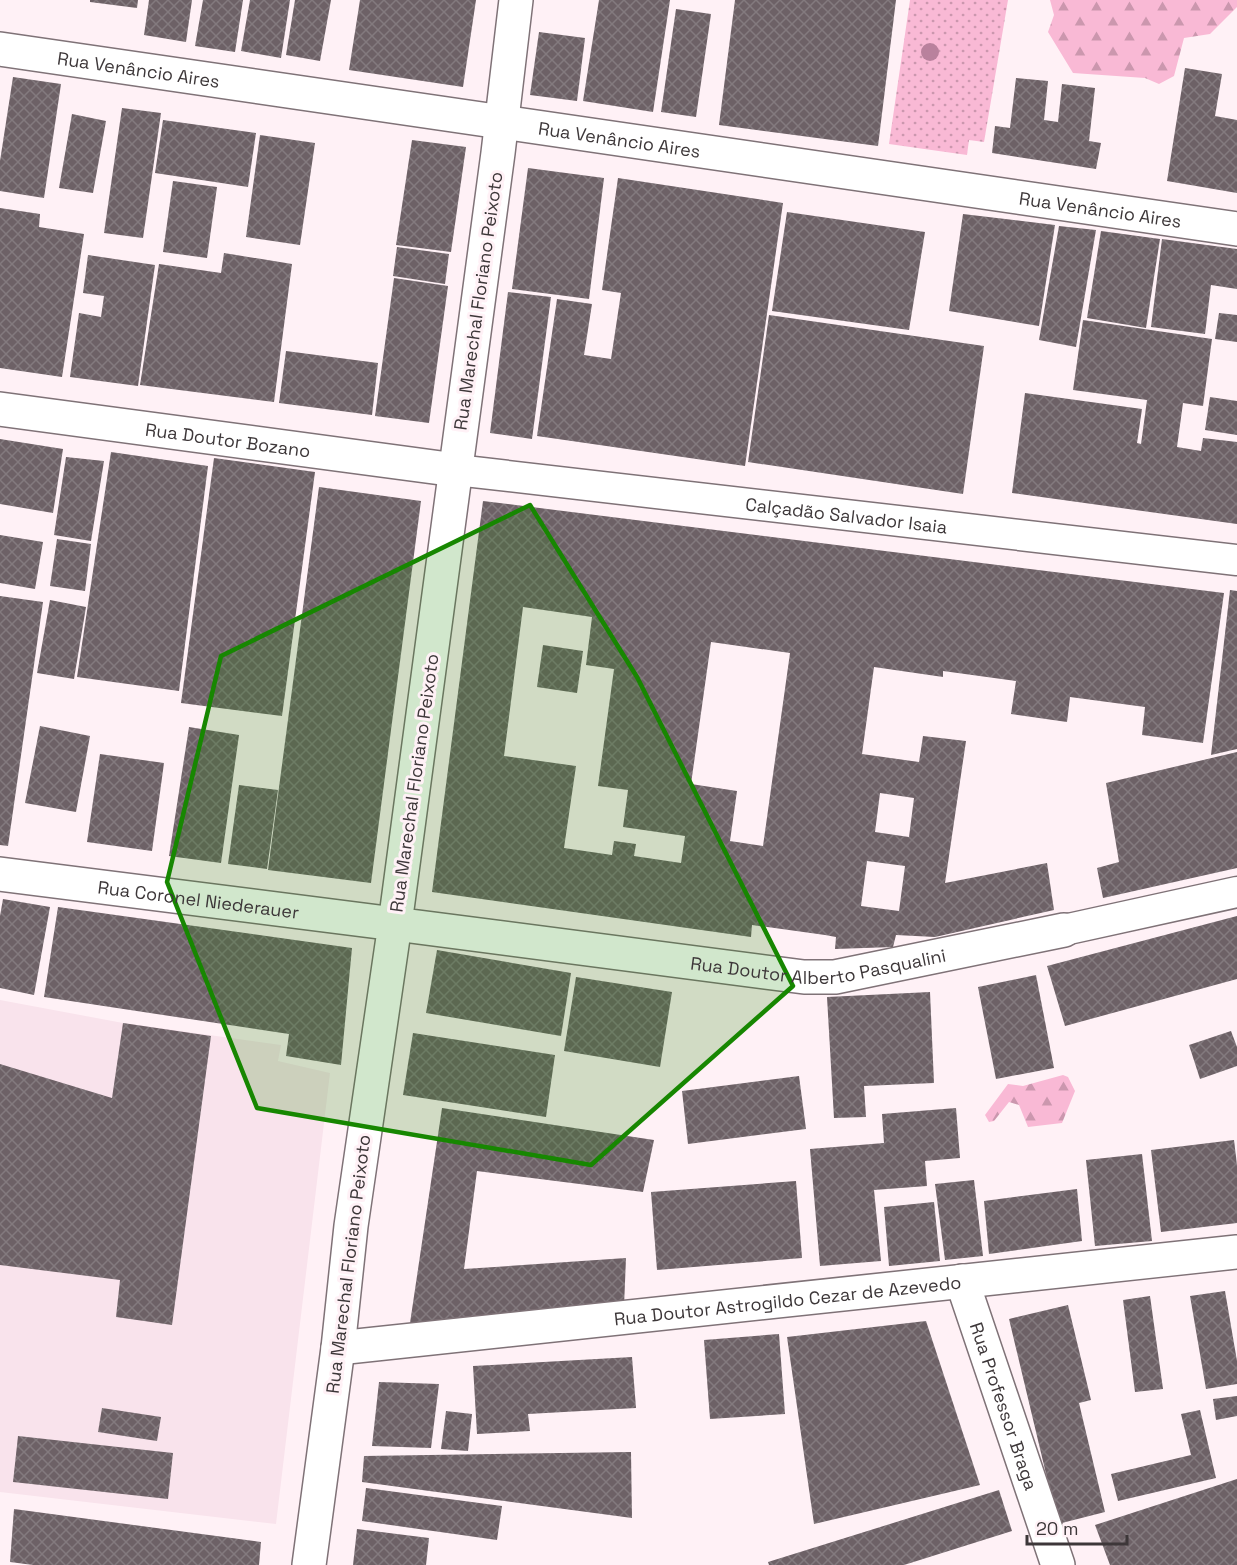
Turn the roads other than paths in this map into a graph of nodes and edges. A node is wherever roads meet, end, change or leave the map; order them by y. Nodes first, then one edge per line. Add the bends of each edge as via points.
1 (516, 0) edge
2 (0, 49) edge
3 (502, 123) junction
4 (1237, 229) edge
5 (0, 409) edge
6 (456, 470) junction
7 (1237, 560) edge
8 (0, 874) edge
9 (1237, 892) edge
10 (395, 924) junction
11 (1064, 930) joint
12 (1237, 1251) edge
13 (962, 1281) junction
14 (338, 1348) junction
15 (309, 1565) edge
16 (1058, 1565) edge

1 - 3 street, Rua Marechal Floriano Peixoto
2 - 3 street, Rua Venâncio Aires
3 - 4 street, Rua Venâncio Aires
3 - 6 street, Rua Marechal Floriano Peixoto
5 - 6 street, Rua Doutor Bozano
6 - 7 street, Calçadão Salvador Isaia
6 - 10 street, Rua Marechal Floriano Peixoto
8 - 10 street, Rua Coronel Niederauer
9 - 11 street, Rua Doutor Alberto Pasqualini
10 - 11 street, Rua Doutor Alberto Pasqualini via 804,977 835,977
10 - 14 street, Rua Marechal Floriano Peixoto via 351,1226
12 - 13 street, Rua Doutor Astrogildo Cezar de Azevedo
13 - 14 street, Rua Doutor Astrogildo Cezar de Azevedo
13 - 16 street, Rua Professor Braga
14 - 15 street, Rua Marechal Floriano Peixoto

